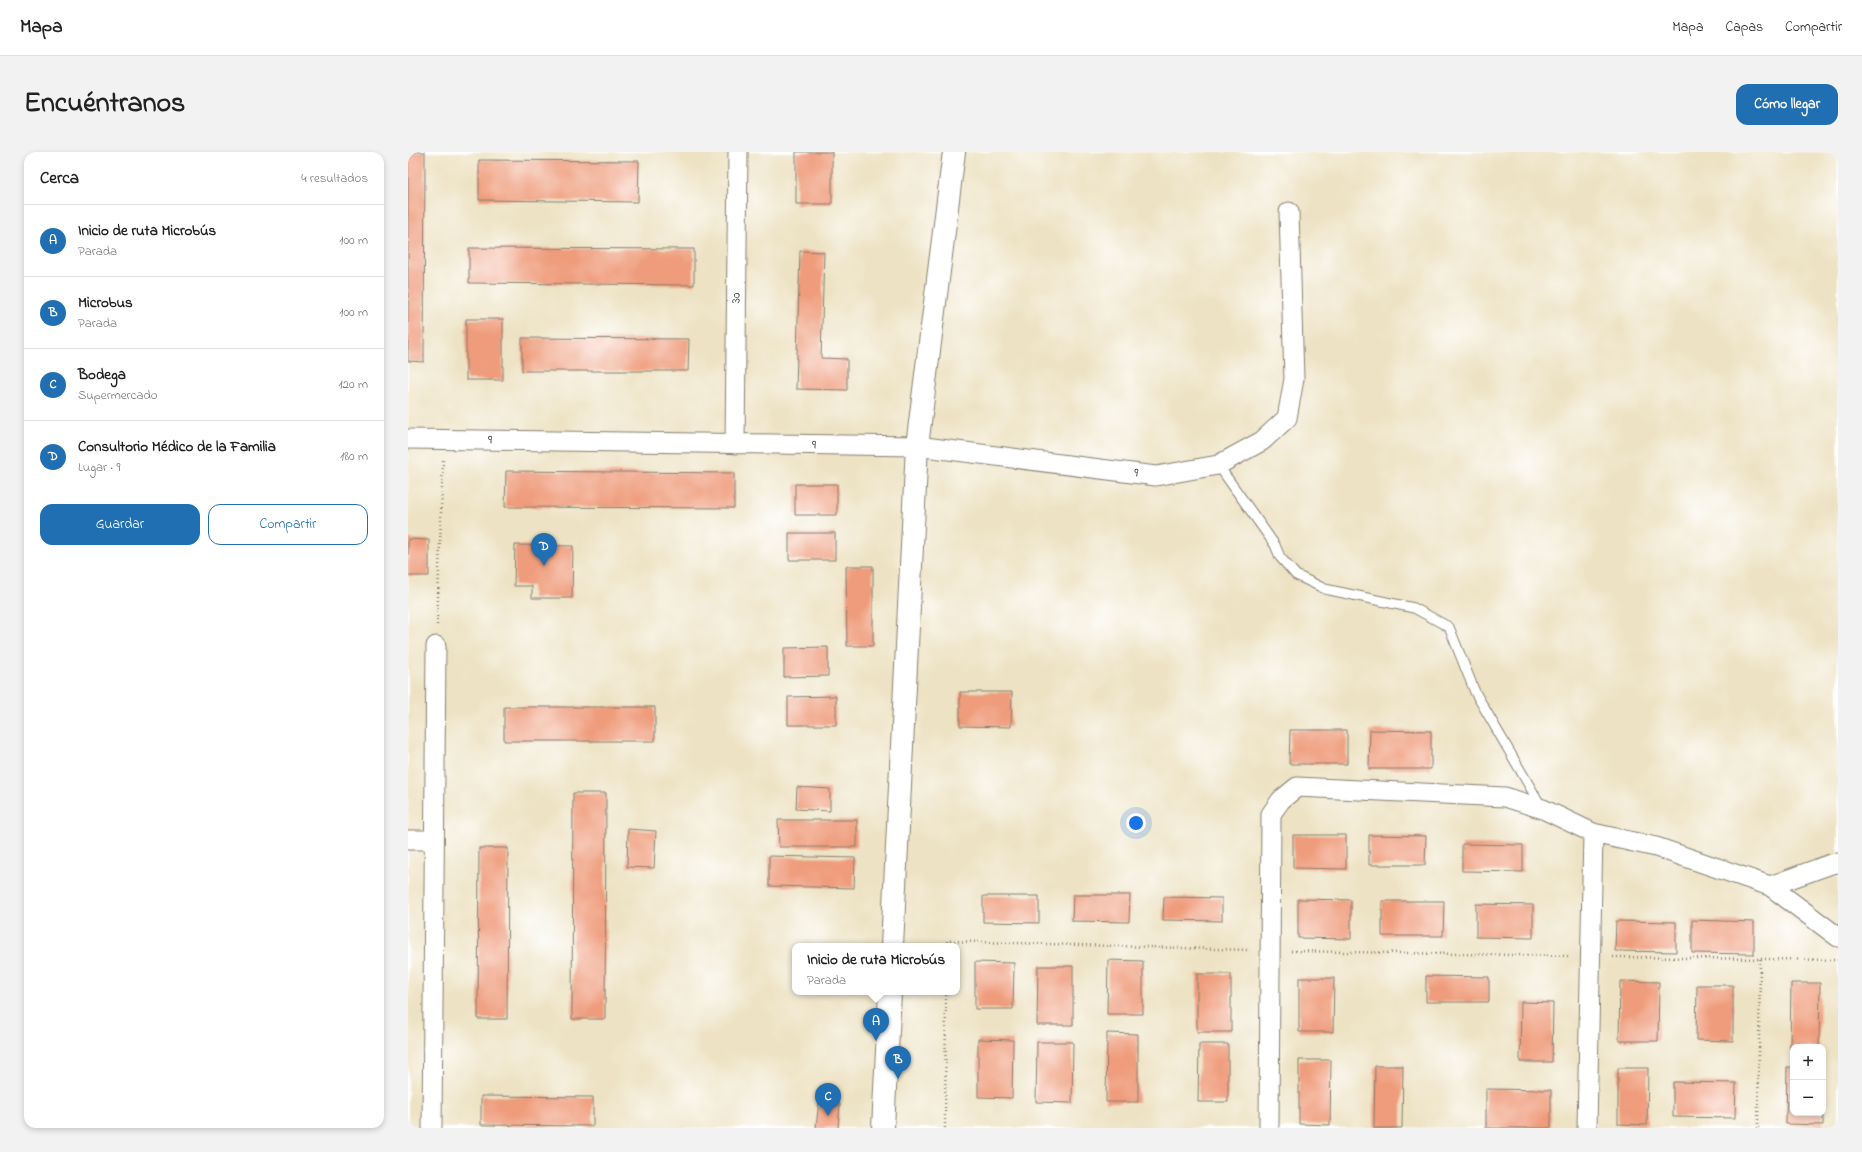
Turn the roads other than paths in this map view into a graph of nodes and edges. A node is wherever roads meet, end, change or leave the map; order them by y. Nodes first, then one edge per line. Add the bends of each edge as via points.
1 (738, 152) edge
2 (954, 152) edge
3 (1289, 212) dead end
4 (408, 439) edge
5 (735, 444) junction
6 (917, 446) junction
7 (1218, 465) junction
8 (436, 646) road end
9 (1543, 809) junction
10 (1592, 833) junction
11 (408, 840) edge
12 (434, 840) junction
13 (1838, 863) edge
14 (1770, 886) junction
15 (1838, 937) edge
16 (892, 943) edge
17 (890, 995) edge
18 (432, 1128) edge
19 (883, 1128) edge
20 (1269, 1128) edge
21 (1587, 1128) edge

1 - 5 street, 30
2 - 6 street
3 - 7 street, 9 via 1294,379 1288,418 1262,441
4 - 5 street, 9
5 - 6 street, 9
6 - 7 street, 9 via 1156,476
6 - 16 street
7 - 9 lane via 1280,557 1296,575 1325,589 1414,608 1449,627 1475,692
8 - 12 street
9 - 10 street
9 - 20 street via 1504,797 1298,788 1281,800 1271,814
10 - 14 street via 1656,847
10 - 21 street
11 - 12 street
12 - 18 street
13 - 14 street
14 - 15 street
17 - 19 street

